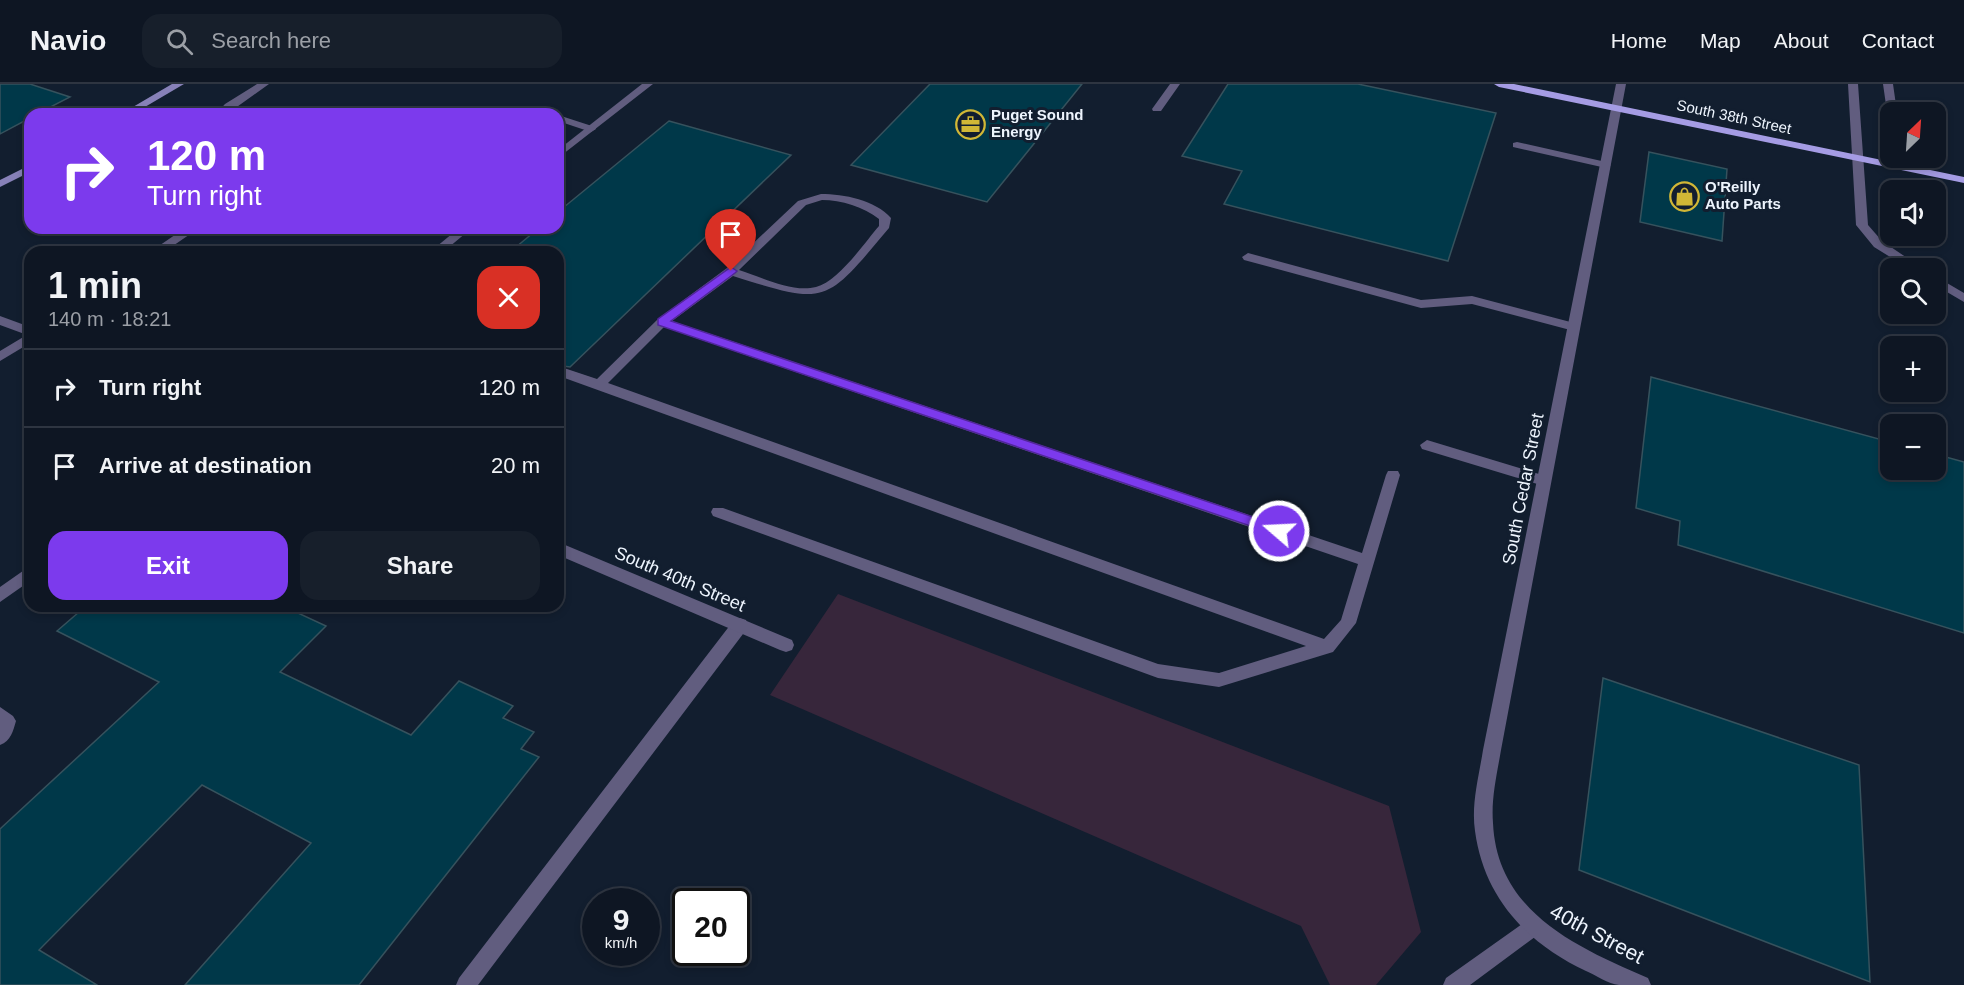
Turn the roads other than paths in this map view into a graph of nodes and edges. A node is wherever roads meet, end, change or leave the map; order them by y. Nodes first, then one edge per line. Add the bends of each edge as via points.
1 (179, 84) edge
2 (264, 84) edge
3 (648, 84) edge
4 (1175, 84) edge
5 (1499, 84) edge
6 (1621, 84) edge
7 (1852, 84) edge
8 (1888, 84) edge
9 (1891, 102) edge
10 (137, 108) edge
11 (227, 108) edge
12 (1157, 109) dead end
13 (1616, 109) junction
14 (564, 120) edge
15 (591, 129) junction
16 (1516, 145) dead end
17 (564, 150) edge
18 (1857, 158) junction
19 (1606, 165) junction
20 (24, 171) edge
21 (1964, 180) edge
22 (0, 184) edge
23 (184, 234) edge
24 (458, 234) edge
25 (165, 246) edge
26 (443, 246) edge
27 (1248, 257) dead end
28 (1900, 258) edge
29 (731, 271) junction
30 (1946, 287) edge
31 (1964, 298) edge
32 (0, 320) edge
33 (662, 322) junction
34 (1574, 327) junction
35 (24, 330) edge
36 (24, 341) edge
37 (0, 357) edge
38 (564, 373) dead end
39 (599, 386) junction
40 (1427, 445) dead end
41 (1393, 475) dead end
42 (1544, 481) junction
43 (718, 512) dead end
44 (564, 551) edge
45 (1367, 561) junction
46 (24, 577) edge
47 (0, 596) edge
48 (740, 625) junction
49 (786, 645) dead end
50 (1327, 646) junction
51 (0, 715) edge
52 (0, 736) edge
53 (1507, 898) joint
54 (1532, 927) junction
55 (466, 985) edge
56 (1452, 985) edge
57 (1641, 985) edge

1 - 10 street
2 - 11 street
3 - 15 street
4 - 12 street
5 - 13 main road, South 38th Street
6 - 13 street, South Cedar Street
7 - 18 street
8 - 9 street
13 - 18 main road, South 38th Street
13 - 19 street, South Cedar Street
14 - 15 street
15 - 17 street
16 - 19 street
18 - 21 main road, South 38th Street
18 - 28 street via 1863,229
19 - 34 street, South Cedar Street
20 - 22 street
23 - 25 street
24 - 26 street
27 - 34 street via 1421,304 1472,300
29 - 29 street via 801,291 820,291 834,282 885,226 885,218 874,209 835,197 802,203
29 - 33 street
30 - 31 street
32 - 35 street
33 - 39 street
33 - 45 street
34 - 42 street, South Cedar Street
36 - 37 street
38 - 39 street
39 - 50 street
40 - 42 street
41 - 45 street
42 - 53 street, South Cedar Street via 1485,803 1487,849
43 - 50 street via 1158,671 1219,680
44 - 48 street, South 40th Street
45 - 50 street via 1348,623
46 - 47 street
48 - 49 street, South 40th Street
48 - 55 street
51 - 52 street via 7,721
53 - 54 street, 40th Street
54 - 56 street
54 - 57 street, 40th Street

